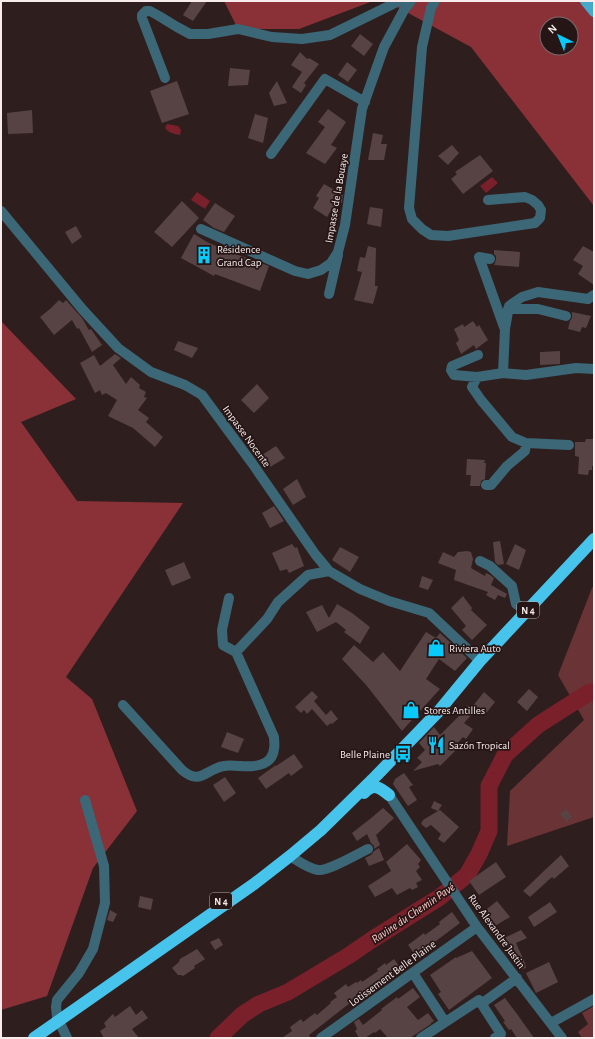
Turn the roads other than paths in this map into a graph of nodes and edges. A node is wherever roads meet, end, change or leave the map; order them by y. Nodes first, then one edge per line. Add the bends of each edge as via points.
1 (399, 1) edge
2 (411, 1) edge
3 (435, 1) edge
4 (585, 1) edge
5 (594, 12) edge
6 (165, 78) dead end
7 (365, 102) junction
8 (271, 154) dead end
9 (488, 200) dead end
10 (1, 211) edge
11 (201, 229) dead end
12 (339, 250) junction
13 (490, 259) dead end
14 (329, 294) dead end
15 (594, 295) edge
16 (508, 309) junction
17 (566, 316) dead end
18 (505, 329) junction
19 (478, 355) dead end
20 (594, 369) edge
21 (503, 373) junction
22 (477, 377) junction
23 (526, 443) junction
24 (569, 445) dead end
25 (486, 485) dead end
26 (594, 539) edge
27 (480, 560) dead end
28 (329, 572) junction
29 (229, 598) dead end
30 (527, 611) junction
31 (236, 652) junction
32 (480, 661) junction
33 (463, 683) junction
34 (123, 705) dead end
35 (397, 754) junction
36 (389, 795) junction
37 (85, 800) dead end
38 (340, 812) junction
39 (368, 849) dead end
40 (290, 856) junction
41 (477, 927) junction
42 (413, 973) junction
43 (517, 978) junction
44 (594, 999) edge
45 (481, 1004) junction
46 (58, 1019) junction
47 (445, 1022) junction
48 (551, 1023) junction
49 (500, 1037) edge
50 (27, 1038) edge
51 (34, 1038) edge
52 (67, 1038) edge
53 (321, 1038) edge
54 (421, 1038) edge
55 (562, 1038) edge

1 - 6 street via 330,35 302,39 238,29 190,34 146,11 142,18
2 - 7 street, Impasse de la Bouaye via 384,48
3 - 9 street via 422,47 409,208 412,219 431,235 448,236 535,224 540,218 541,210 538,205 525,197
4 - 5 main road
7 - 8 street via 325,79
7 - 12 street, Impasse de la Bouaye
10 - 28 street, Impasse Nocente via 118,348 151,372 185,385 202,395
11 - 12 street, Impasse de la Bouaye via 279,265 308,274 321,270 331,263
12 - 14 street
13 - 18 street via 479,257
15 - 16 street via 588,299 538,292 522,297 508,306
16 - 17 street via 538,309
16 - 18 street
18 - 21 street
19 - 22 street via 452,366 451,370 454,375
20 - 21 street via 576,368 526,375
21 - 22 street
22 - 23 street via 472,387 481,400 512,437
23 - 24 street
23 - 25 street via 525,451 507,466 491,485
26 - 30 highway, N 4
27 - 30 street via 512,586 516,604
28 - 31 street via 308,575 278,602 267,619
28 - 32 street, Impasse Nocente via 360,590 429,613
29 - 31 street via 222,630 223,645
30 - 32 highway, N 4
31 - 34 street via 274,737 271,758 263,765 222,766 197,777 188,775
32 - 33 highway, N 4
33 - 35 highway, N 4
33 - 46 highway, N 4 via 305,838 249,882
35 - 36 highway via 396,760 382,778
35 - 38 highway, N 4
36 - 38 highway via 381,788 372,787
36 - 41 street, Rue Alexandre Justin
37 - 46 street via 104,866 105,903 93,949 79,973 58,1000
38 - 40 highway, N 4
39 - 40 street via 326,870 307,866
40 - 46 highway, N 4 via 254,884
41 - 42 street, Lotissement Belle Plaine
41 - 43 street, Rue Alexandre Justin
42 - 47 street
42 - 53 street, Lotissement Belle Plaine
43 - 45 street
43 - 48 street, Rue Alexandre Justin
44 - 48 street
45 - 47 street via 479,1000
45 - 49 street
46 - 50 highway, N 4
46 - 51 highway, N 4
46 - 52 street
47 - 54 street
48 - 55 street, Rue Alexandre Justin

